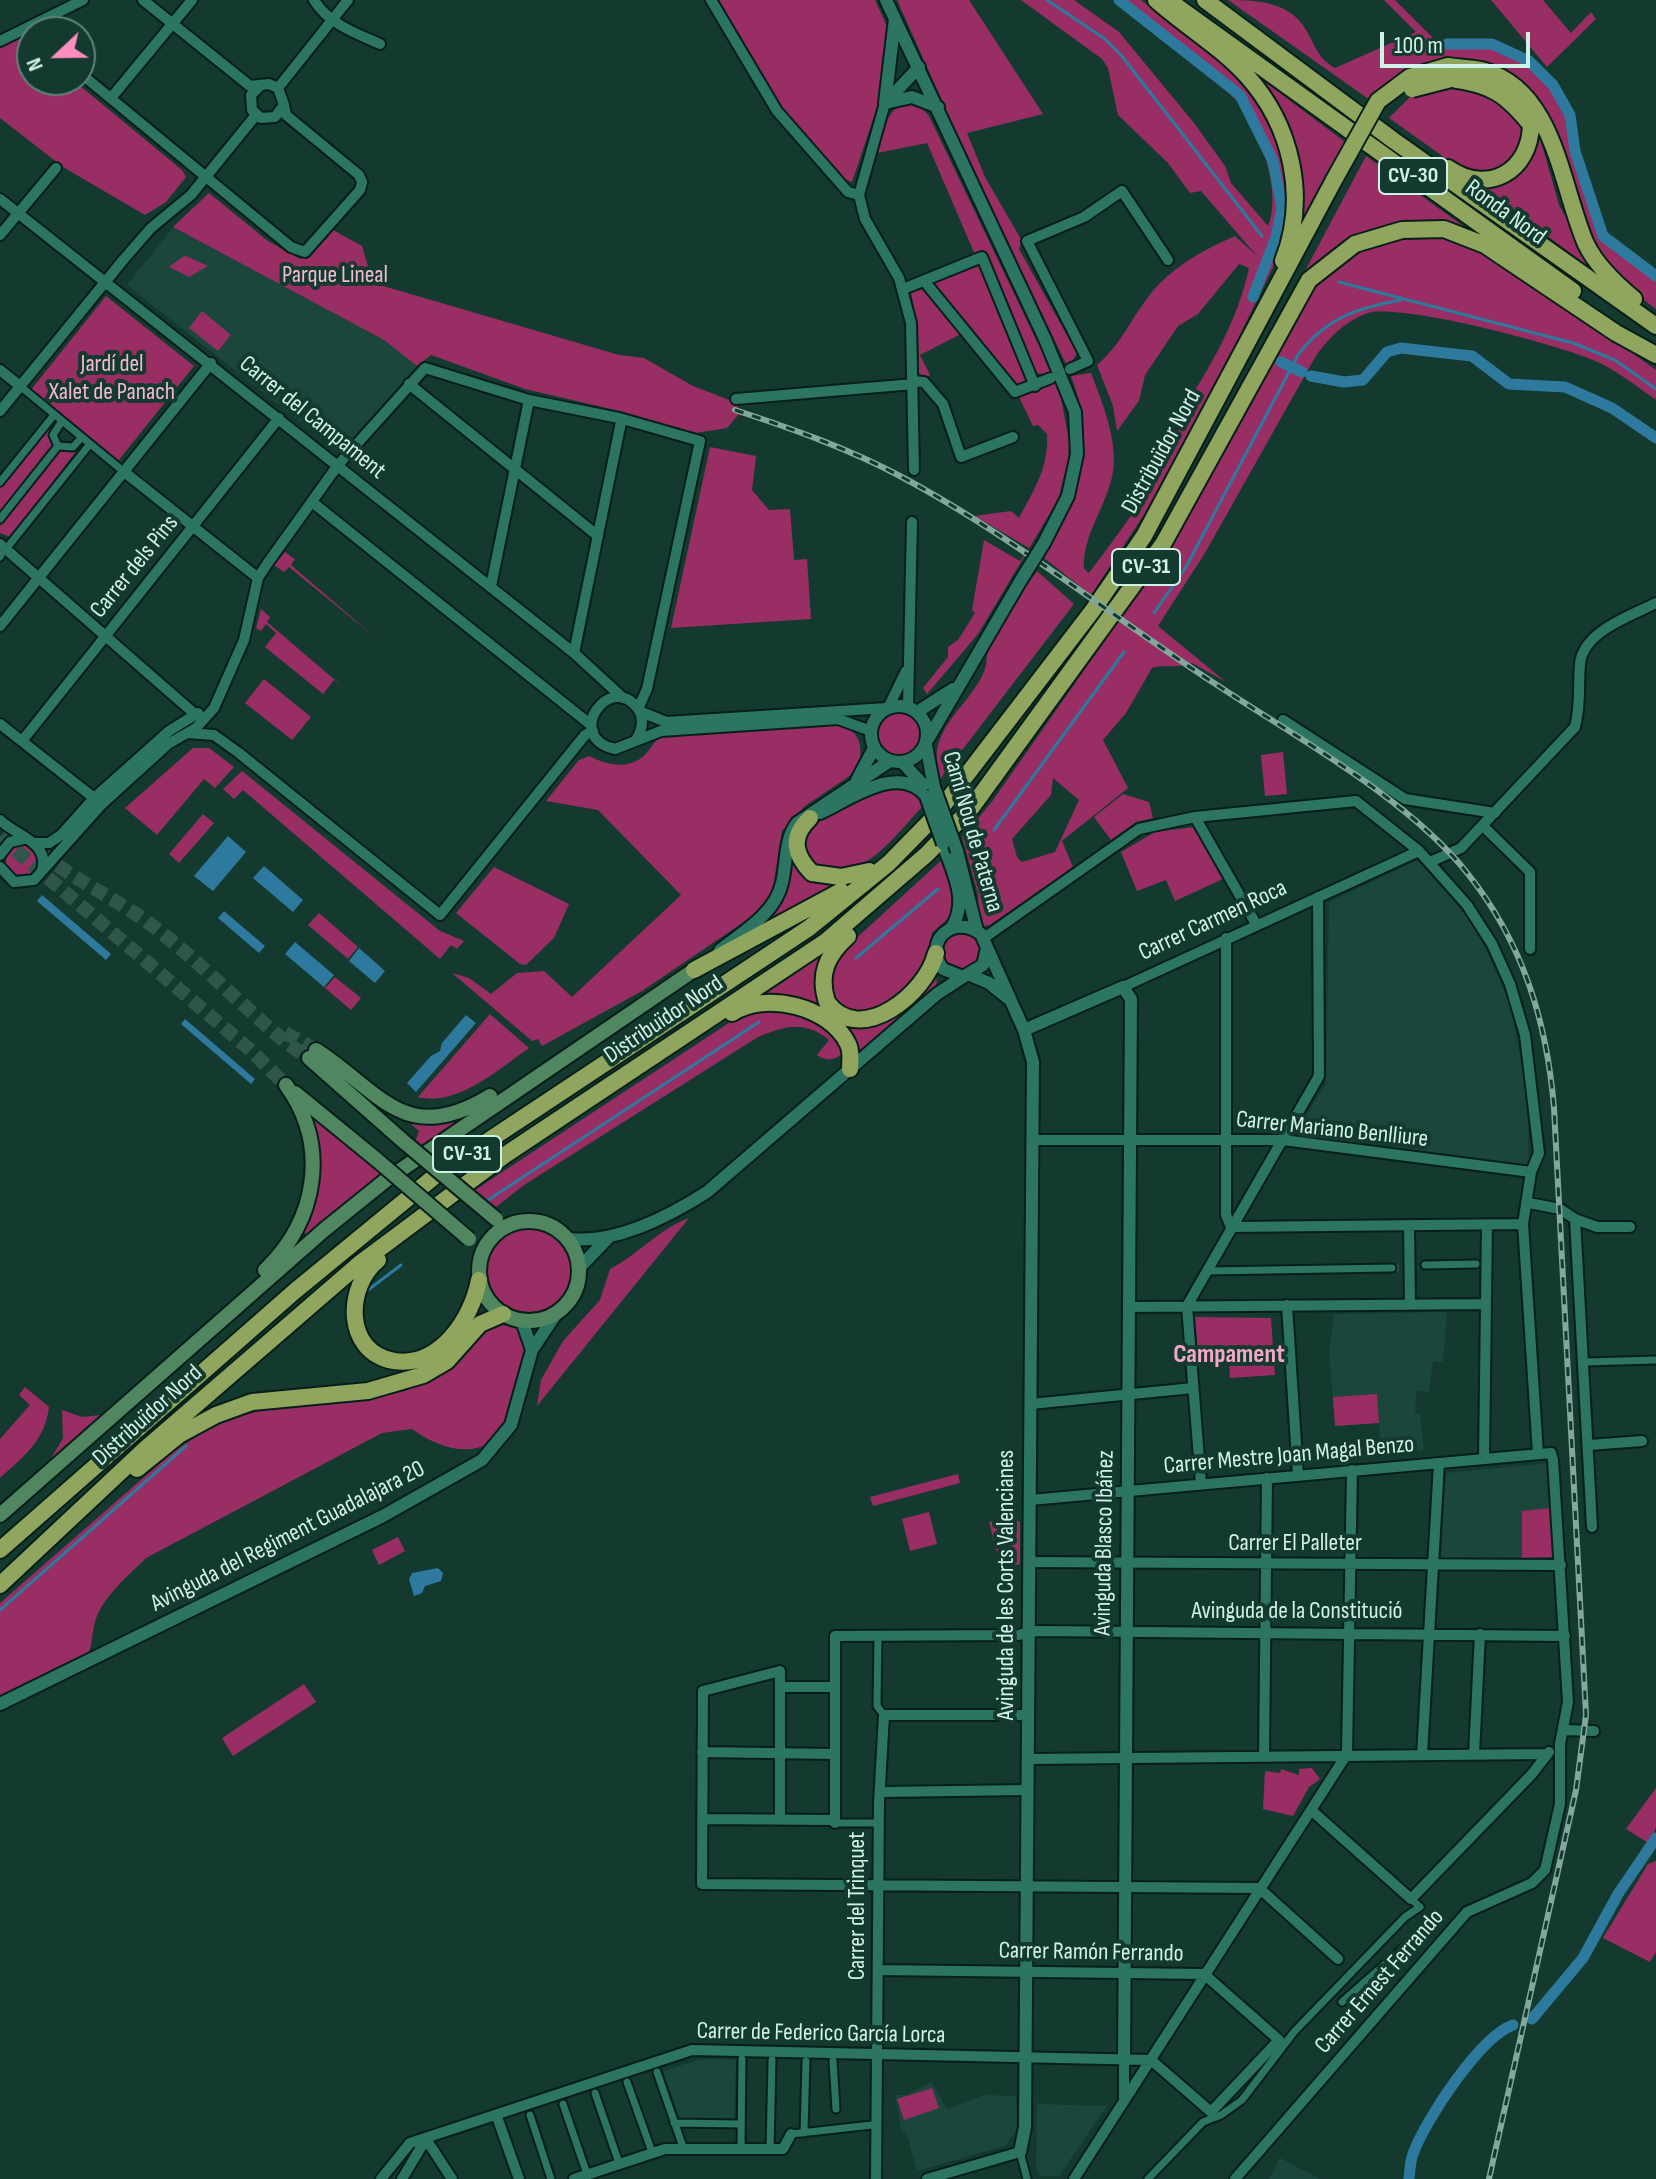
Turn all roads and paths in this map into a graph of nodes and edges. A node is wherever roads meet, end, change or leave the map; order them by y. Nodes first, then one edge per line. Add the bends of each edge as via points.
1 (83, 0) edge
2 (143, 0) edge
3 (192, 0) edge
4 (314, 0) edge
5 (348, 0) edge
6 (711, 0) edge
7 (886, 0) edge
8 (1156, 0) edge
9 (1168, 0) edge
10 (1205, 0) edge
11 (55, 16) edge
12 (895, 18) junction
13 (333, 20) junction
14 (173, 23) junction
15 (380, 44) dead end
16 (919, 67) junction
17 (1450, 72) junction
18 (891, 76) junction
19 (96, 86) edge
20 (260, 86) junction
21 (278, 88) junction
22 (111, 98) junction
23 (885, 103) junction
24 (1349, 104) junction
25 (284, 105) junction
26 (938, 107) junction
27 (256, 115) junction
28 (56, 168) dead end
29 (205, 177) junction
30 (1339, 181) junction
31 (859, 195) junction
32 (0, 199) edge
33 (18, 213) junction
34 (0, 235) edge
35 (1168, 260) dead end
36 (105, 281) junction
37 (925, 282) junction
38 (903, 289) junction
39 (1656, 319) edge
40 (1656, 326) edge
41 (1656, 355) edge
42 (211, 363) junction
43 (1070, 369) dead end
44 (0, 370) edge
45 (1051, 378) dead end
46 (914, 382) junction
47 (409, 384) junction
48 (20, 386) junction
49 (1035, 386) junction
50 (1226, 386) junction
51 (1242, 394) junction
52 (736, 399) dead end
53 (529, 400) junction
54 (0, 411) edge
55 (54, 415) junction
56 (279, 418) junction
57 (62, 421) junction
58 (621, 422) junction
59 (82, 437) junction
60 (1013, 437) dead end
61 (90, 444) junction
62 (58, 446) junction
63 (338, 465) junction
64 (515, 469) junction
65 (914, 470) dead end
66 (123, 471) junction
67 (0, 482) edge
68 (312, 502) junction
69 (0, 519) edge
70 (912, 522) dead end
71 (194, 526) junction
72 (598, 536) junction
73 (3, 550) edge
74 (39, 576) junction
75 (258, 578) junction
76 (491, 586) junction
77 (1656, 603) edge
78 (0, 626) edge
79 (106, 635) junction
80 (574, 653) junction
81 (908, 666) junction
82 (596, 672) junction
83 (956, 688) junction
84 (219, 697) junction
85 (623, 698) junction
86 (605, 700) junction
87 (888, 708) junction
88 (913, 709) junction
89 (638, 710) junction
90 (196, 715) junction
91 (1283, 720) dead end
92 (0, 724) edge
93 (592, 728) junction
94 (871, 731) junction
95 (188, 733) junction
96 (636, 740) junction
97 (22, 741) junction
98 (927, 742) junction
99 (874, 748) junction
100 (896, 762) junction
101 (856, 781) junction
102 (955, 789) junction
103 (930, 792) junction
104 (94, 798) junction
105 (824, 803) junction
106 (1495, 813) junction
107 (1195, 817) junction
108 (810, 818) junction
109 (0, 820) edge
110 (1483, 826) junction
111 (30, 841) junction
112 (1419, 851) junction
113 (927, 854) junction
114 (0, 855) edge
115 (952, 855) junction
116 (1430, 862) junction
117 (0, 867) edge
118 (869, 871) junction
119 (41, 872) junction
120 (1318, 897) junction
121 (1256, 924) junction
122 (952, 927) junction
123 (1226, 938) junction
124 (982, 939) junction
125 (1530, 949) dead end
126 (936, 953) junction
127 (943, 969) junction
128 (694, 970) junction
129 (967, 976) junction
130 (1123, 987) junction
131 (937, 994) junction
132 (1011, 1001) junction
133 (1024, 1030) junction
134 (674, 1042) junction
135 (551, 1065) junction
136 (850, 1069) junction
137 (1130, 1139) junction
138 (1033, 1140) junction
139 (1225, 1140) junction
140 (1283, 1140) junction
141 (1531, 1172) junction
142 (453, 1193) junction
143 (1529, 1203) junction
144 (1575, 1219) junction
145 (503, 1221) junction
146 (1523, 1224) junction
147 (1409, 1225) junction
148 (1487, 1225) junction
149 (1231, 1227) junction
150 (1630, 1227) dead end
151 (608, 1238) junction
152 (569, 1239) junction
153 (480, 1256) junction
154 (1481, 1264) junction
155 (1408, 1266) junction
156 (580, 1267) junction
157 (1207, 1271) junction
158 (479, 1280) junction
159 (1410, 1304) junction
160 (1486, 1304) junction
161 (1287, 1305) junction
162 (1187, 1306) junction
163 (1129, 1307) junction
164 (503, 1314) junction
165 (556, 1314) junction
166 (522, 1321) junction
167 (195, 1342) junction
168 (532, 1350) junction
169 (1656, 1360) edge
170 (1585, 1362) junction
171 (1193, 1388) junction
172 (1129, 1395) junction
173 (1031, 1404) junction
174 (1642, 1441) dead end
175 (1589, 1445) junction
176 (1551, 1453) joint
177 (1538, 1454) junction
178 (1484, 1459) junction
179 (1439, 1463) junction
180 (1352, 1470) junction
181 (1298, 1475) junction
182 (1267, 1478) junction
183 (1201, 1484) junction
184 (1127, 1491) junction
185 (94, 1500) junction
186 (1030, 1500) junction
187 (0, 1515) edge
188 (1592, 1527) dead end
189 (0, 1550) edge
190 (1029, 1562) junction
191 (1127, 1563) junction
192 (1266, 1564) junction
193 (1351, 1564) junction
194 (1433, 1565) junction
195 (1561, 1565) junction
196 (0, 1585) edge
197 (1127, 1631) junction
198 (1264, 1631) junction
199 (1029, 1632) junction
200 (1351, 1632) junction
201 (1429, 1633) junction
202 (1480, 1634) junction
203 (878, 1636) junction
204 (1565, 1636) junction
205 (780, 1687) junction
206 (835, 1687) junction
207 (0, 1704) edge
208 (884, 1715) junction
209 (1028, 1715) junction
210 (1564, 1730) junction
211 (1594, 1731) dead end
212 (1560, 1744) junction
213 (702, 1752) junction
214 (780, 1753) junction
215 (835, 1754) junction
216 (1347, 1754) junction
217 (1474, 1754) junction
218 (1546, 1754) junction
219 (1422, 1755) junction
220 (1260, 1756) junction
221 (1126, 1758) junction
222 (1028, 1759) junction
223 (1559, 1779) junction
224 (1027, 1790) junction
225 (883, 1792) junction
226 (1311, 1810) junction
227 (702, 1819) junction
228 (780, 1819) junction
229 (835, 1821) junction
230 (879, 1823) junction
231 (879, 1884) junction
232 (1027, 1884) junction
233 (1125, 1886) junction
234 (1259, 1888) junction
235 (1416, 1903) junction
236 (1417, 1936) dead end
237 (1338, 1959) dead end
238 (878, 1970) junction
239 (1026, 1971) junction
240 (1123, 1973) junction
241 (1204, 1974) junction
242 (1342, 2002) dead end
243 (877, 2053) junction
244 (1025, 2056) junction
245 (742, 2059) dead end
246 (1124, 2059) junction
247 (772, 2060) dead end
248 (1151, 2060) junction
249 (806, 2061) dead end
250 (833, 2061) dead end
251 (657, 2072) dead end
252 (627, 2082) dead end
253 (595, 2093) dead end
254 (1124, 2101) junction
255 (563, 2104) dead end
256 (836, 2109) dead end
257 (1212, 2114) junction
258 (530, 2115) dead end
259 (497, 2117) junction
260 (674, 2123) junction
261 (741, 2124) junction
262 (872, 2125) dead end
263 (804, 2133) junction
264 (791, 2134) joint
265 (426, 2139) junction
266 (683, 2147) junction
267 (741, 2148) junction
268 (770, 2149) junction
269 (652, 2152) junction
270 (1020, 2152) junction
271 (619, 2163) junction
272 (587, 2174) junction
273 (1026, 2176) edge
274 (1075, 2178) edge
275 (381, 2179) edge
276 (402, 2179) edge
277 (452, 2179) edge
278 (519, 2179) edge
279 (551, 2179) edge
280 (574, 2179) edge
281 (876, 2179) edge
282 (927, 2179) edge
283 (1148, 2179) edge
284 (1235, 2179) edge

1 - 11 street
2 - 14 street
3 - 14 street
4 - 13 street
5 - 13 street
6 - 31 street via 777,111 848,192
7 - 12 street
8 - 50 highway via 1245,74 1275,118 1292,160 1295,200 1289,246
9 - 41 highway, Ronda Nord / CV-30
10 - 24 highway, Ronda Nord / CV-30
12 - 16 street
12 - 18 street
13 - 15 street
13 - 21 street
14 - 20 street via 250,86
14 - 22 street
16 - 18 street
16 - 23 street
16 - 26 street
17 - 24 highway via 1510,99 1531,125 1531,146 1516,169 1491,180 1461,177
17 - 30 highway, bridge via 1416,86 1386,109
17 - 39 highway via 1486,71 1520,91 1543,120 1587,247 1615,283
18 - 23 street
19 - 22 street
20 - 21 street
20 - 27 street via 250,99
21 - 25 street
22 - 29 street
23 - 26 street via 912,97
23 - 31 street
24 - 40 highway, Ronda Nord / CV-30
25 - 27 street via 275,117
25 - 29 street via 286,115 359,175 362,186 311,248 301,252
26 - 83 street, bridge via 1075,412 1077,454 1068,496 1044,543
27 - 29 street
28 - 33 street
29 - 36 street
30 - 50 highway, CV-31
30 - 51 highway
31 - 38 street via 865,219
32 - 33 street, Carrer del Campament
33 - 34 street
33 - 36 street, Carrer del Campament
35 - 43 street via 1122,191 1084,217 1027,241 1088,361
36 - 42 street, Carrer del Campament
36 - 48 street
37 - 38 street
37 - 49 street via 1015,392
37 - 49 street via 982,257
38 - 46 street
41 - 51 highway via 1485,245 1444,229 1402,230 1355,244 1309,280
42 - 56 street, Carrer del Campament
42 - 66 street
44 - 48 street
45 - 49 street
46 - 52 street
46 - 60 street via 924,382 943,404 961,457
46 - 65 street
47 - 53 street via 430,367
47 - 63 street
47 - 64 street
48 - 54 street
48 - 55 street
50 - 102 highway, Distribuïdor Nord / CV-31 via 1144,536
51 - 113 highway, Distribuïdor Nord / CV-31 via 1163,544 980,796
53 - 58 street
53 - 64 street
55 - 57 street
55 - 67 street
56 - 63 street, Carrer del Campament
56 - 71 street, Carrer dels Pins
57 - 59 street
57 - 62 street via 53,435
58 - 72 street
58 - 89 street via 700,441 647,689
59 - 61 street
59 - 62 street via 73,447
61 - 66 street
61 - 73 street
62 - 69 street
63 - 68 street
63 - 76 street, Carrer del Campament
64 - 72 street
64 - 76 street
66 - 71 street
66 - 74 street
68 - 75 street
68 - 93 street
70 - 81 street
71 - 75 street
71 - 79 street, Carrer dels Pins
72 - 80 street
73 - 74 street
74 - 78 street
74 - 79 street
75 - 84 street via 244,640
76 - 80 street, Carrer del Campament
77 - 106 street via 1594,636 1580,660 1581,706 1575,727
79 - 90 street
79 - 97 street, Carrer dels Pins
80 - 82 street, Carrer del Campament
81 - 87 street
81 - 88 street
82 - 85 street, Carrer del Campament
82 - 86 street
83 - 88 street
83 - 98 street
84 - 90 street
84 - 95 street via 209,715
85 - 86 street
85 - 89 street
86 - 93 street via 593,712
87 - 88 street
87 - 89 street via 666,722
87 - 94 street via 877,716
88 - 98 street via 926,724
89 - 96 street via 642,724
90 - 104 street via 169,731
91 - 106 street via 1405,799
92 - 97 street
93 - 95 street via 440,915 239,753 214,735
93 - 96 street via 600,743 615,749
94 - 96 street via 838,719 661,731
94 - 99 street
95 - 119 street via 168,744 102,804
97 - 104 street
98 - 100 street via 917,757
98 - 103 street, Camí Nou de Paterna
99 - 100 street
99 - 101 street
100 - 101 street
100 - 103 street, Camí Nou de Paterna
101 - 105 street
102 - 118 highway via 929,807
102 - 189 highway, Distribuïdor Nord / CV-31 via 889,863 809,928 435,1176 295,1291
103 - 108 street via 896,781
103 - 115 street, Camí Nou de Paterna, bridge
103 - 115 street, Camí Nou de Paterna, bridge via 943,844
104 - 111 street via 57,838 44,844
105 - 108 street
105 - 128 street via 791,831 782,886 773,905
106 - 110 street
107 - 112 street via 1356,801
107 - 121 street
107 - 124 street via 1139,829
108 - 118 highway via 796,836 796,849 812,873 841,877
109 - 111 street
110 - 116 street via 1461,848
110 - 125 street via 1530,872
111 - 114 street via 10,842
111 - 119 street via 44,856
112 - 116 street
112 - 120 street, Carrer Carmen Roca
113 - 126 highway via 905,886 833,950 823,976 827,1002 848,1019 869,1020 925,980
113 - 134 highway, Distribuïdor Nord / CV-31 via 825,942
115 - 122 street, Camí Nou de Paterna via 960,897
115 - 124 street, Camí Nou de Paterna
116 - 141 street via 1467,905 1510,984 1532,1075 1539,1153
117 - 119 street via 6,878 20,884
118 - 128 highway via 837,894
120 - 121 street, Carrer Carmen Roca
120 - 140 street via 1319,1076
121 - 123 street, Carrer Carmen Roca
122 - 124 street via 969,926
122 - 126 street via 939,937
123 - 130 street, Carrer Carmen Roca
123 - 139 street
124 - 129 street via 983,965
124 - 132 street, Avinguda de les Corts Valencianes
126 - 127 street
127 - 129 street
127 - 131 street
128 - 135 main road
129 - 131 street
129 - 132 street via 989,983
130 - 133 street, Carrer Carmen Roca
130 - 137 street, Avinguda Blasco Ibáñez via 1131,999
131 - 136 street
132 - 133 street, Avinguda de les Corts Valencianes
133 - 138 street, Avinguda de les Corts Valencianes via 1033,1062
134 - 136 highway via 696,1037 742,1006 766,1001 792,1005 833,1026 848,1043
134 - 142 highway, Distribuïdor Nord / CV-31
135 - 145 main road, bridge via 458,1112 417,1118 380,1101 313,1054 403,1141
135 - 167 main road via 386,1180
136 - 151 street via 707,1192
137 - 138 street, Carrer Mariano Benlliure
137 - 139 street, Carrer Mariano Benlliure
137 - 163 street, Avinguda Blasco Ibáñez
138 - 173 street, Avinguda de les Corts Valencianes
139 - 140 street, Carrer Mariano Benlliure
139 - 149 street via 1226,1215
140 - 141 street, Carrer Mariano Benlliure
140 - 149 street
141 - 143 street
142 - 158 highway via 368,1268 354,1291 354,1325 372,1350 393,1361 421,1359 448,1342 474,1304
142 - 185 highway, Distribuïdor Nord / CV-31 via 311,1304
143 - 144 street via 1560,1209
143 - 146 street
144 - 150 street via 1597,1227
144 - 170 street
145 - 152 main road via 552,1225
145 - 153 main road
146 - 148 street
146 - 177 street
147 - 148 street
147 - 149 street
147 - 155 street
148 - 154 street
149 - 157 street
151 - 152 street
151 - 156 street
152 - 156 main road
153 - 158 main road
153 - 167 main road, bridge via 469,1239 286,1085 305,1121 311,1147 306,1210 288,1247
154 - 155 street
154 - 160 street
155 - 157 street
155 - 159 street
156 - 165 main road via 574,1294
157 - 162 street
158 - 164 main road via 487,1300
159 - 160 street
159 - 161 street
160 - 178 street
161 - 162 street
161 - 181 street
162 - 163 street
162 - 171 street
163 - 172 street, Avinguda Blasco Ibáñez
164 - 166 main road
164 - 185 highway via 480,1324 447,1361 394,1385 252,1402 216,1415 179,1435
165 - 166 main road
165 - 168 street, Avinguda del Regiment Guadalajara 20
166 - 168 street
167 - 187 main road
168 - 207 street, Avinguda del Regiment Guadalajara 20 via 511,1425 482,1460 369,1523
169 - 170 street
170 - 175 street
171 - 172 street
171 - 183 street
172 - 173 street
172 - 184 street, Avinguda Blasco Ibáñez
173 - 186 street, Avinguda de les Corts Valencianes
174 - 175 street
175 - 188 street
176 - 177 street, Carrer Mestre Joan Magal Benzo
176 - 195 street, Carrer Ernest Ferrando
177 - 178 street, Carrer Mestre Joan Magal Benzo
178 - 179 street, Carrer Mestre Joan Magal Benzo
179 - 180 street, Carrer Mestre Joan Magal Benzo
179 - 194 street
180 - 181 street, Carrer Mestre Joan Magal Benzo
180 - 193 street
181 - 182 street, Carrer Mestre Joan Magal Benzo
182 - 183 street, Carrer Mestre Joan Magal Benzo
182 - 192 street
183 - 184 street, Carrer Mestre Joan Magal Benzo
184 - 186 street, Carrer Mestre Joan Magal Benzo
184 - 191 street, Avinguda Blasco Ibáñez
185 - 196 highway, Distribuïdor Nord / CV-31
186 - 190 street, Avinguda de les Corts Valencianes
190 - 191 street, Carrer El Palleter
190 - 199 street, Avinguda de les Corts Valencianes
191 - 192 street, Carrer El Palleter
191 - 197 street, Avinguda Blasco Ibáñez
192 - 193 street, Carrer El Palleter
192 - 198 street
193 - 194 street, Carrer El Palleter
193 - 200 street
194 - 195 street, Carrer El Palleter
194 - 201 street
195 - 204 street, Carrer Ernest Ferrando
197 - 198 street, Avinguda de la Constitució
197 - 199 street, Avinguda de la Constitució
197 - 221 street, Avinguda Blasco Ibáñez
198 - 200 street, Avinguda de la Constitució
198 - 220 street
199 - 203 street, Avinguda de la Constitució
199 - 209 street, Avinguda de les Corts Valencianes
200 - 201 street, Avinguda de la Constitució
200 - 216 street
201 - 202 street, Avinguda de la Constitució
201 - 219 street
202 - 204 street, Avinguda de la Constitució
202 - 217 street
203 - 206 street, Avinguda de la Constitució via 835,1636
203 - 208 street, Carrer del Trinquet via 877,1706
204 - 210 street, Carrer Ernest Ferrando
205 - 206 street
205 - 213 street via 780,1671 703,1691
205 - 214 street
206 - 215 street
208 - 209 street
208 - 225 street, Carrer del Trinquet
209 - 222 street, Avinguda de les Corts Valencianes
210 - 211 street
210 - 212 street, Carrer Ernest Ferrando
212 - 218 street
212 - 223 street, Carrer Ernest Ferrando
213 - 214 street
213 - 227 street
214 - 215 street
214 - 228 street
215 - 229 street
216 - 219 street
216 - 220 street
216 - 226 street
217 - 218 street
217 - 219 street
218 - 223 street
218 - 235 street
220 - 221 street
221 - 222 street
221 - 233 street, Avinguda Blasco Ibáñez
222 - 224 street, Avinguda de les Corts Valencianes
223 - 284 street, Carrer Ernest Ferrando via 1560,1804 1545,1870 1532,1883 1467,1912
224 - 225 street
224 - 232 street, Avinguda de les Corts Valencianes
225 - 230 street, Carrer del Trinquet
226 - 234 street
226 - 235 street
227 - 228 street
227 - 231 street via 702,1884
228 - 229 street
229 - 230 street
230 - 231 street, Carrer del Trinquet
231 - 232 street
231 - 238 street, Carrer del Trinquet
232 - 233 street
232 - 239 street, Avinguda de les Corts Valencianes
233 - 234 street
233 - 240 street, Avinguda Blasco Ibáñez
234 - 237 street
234 - 241 street
235 - 257 street via 1294,2032 1242,2100
236 - 242 street
238 - 239 street, Carrer Ramón Ferrando
238 - 243 street, Carrer del Trinquet
239 - 240 street, Carrer Ramón Ferrando
239 - 244 street, Avinguda de les Corts Valencianes
240 - 241 street, Carrer Ramón Ferrando
240 - 246 street, Avinguda Blasco Ibáñez
241 - 248 street
241 - 257 street, Carrer Ramón Ferrando via 1279,2040
243 - 244 street, Carrer de Federico García Lorca
243 - 259 street, Carrer de Federico García Lorca via 692,2050
243 - 281 street, Carrer del Trinquet
244 - 246 street, Carrer de Federico García Lorca
244 - 270 street, Avinguda de les Corts Valencianes
245 - 261 street
246 - 248 street, Carrer de Federico García Lorca
246 - 254 street, Avinguda Blasco Ibáñez
247 - 268 street
248 - 254 street
248 - 257 street
249 - 263 street
250 - 256 street
251 - 260 street
252 - 269 street
253 - 271 street
254 - 274 street
255 - 272 street
257 - 283 street
258 - 279 street
259 - 265 street, Carrer de Federico García Lorca
259 - 278 street
260 - 261 street
260 - 266 street
261 - 267 street
262 - 263 street
263 - 264 street
264 - 268 street via 783,2149
265 - 275 street, Carrer de Federico García Lorca via 410,2143
265 - 276 street
265 - 277 street
266 - 267 street
266 - 269 street
267 - 268 street
269 - 271 street
270 - 273 street, Avinguda de les Corts Valencianes
270 - 282 street
271 - 272 street
272 - 280 street

